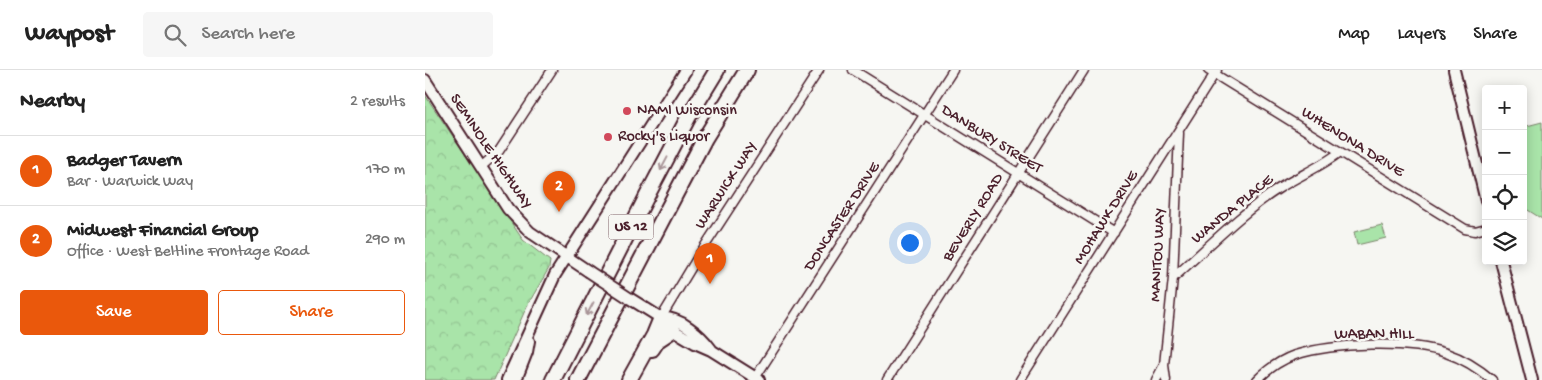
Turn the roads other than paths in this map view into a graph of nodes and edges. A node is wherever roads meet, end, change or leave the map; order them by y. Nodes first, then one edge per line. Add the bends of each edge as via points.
1 (552, 70) edge
2 (686, 70) edge
3 (747, 70) edge
4 (754, 70) edge
5 (819, 70) edge
6 (853, 70) edge
7 (953, 70) edge
8 (1084, 70) edge
9 (1454, 70) edge
10 (1213, 71) edge
11 (715, 72) edge
12 (425, 80) edge
13 (925, 114) junction
14 (715, 120) junction
15 (1179, 131) junction
16 (1340, 152) junction
17 (481, 167) junction
18 (1019, 174) junction
19 (1482, 185) edge
20 (1482, 229) edge
21 (1114, 233) junction
22 (567, 257) junction
23 (1502, 265) edge
24 (1173, 278) junction
25 (661, 318) junction
26 (531, 327) junction
27 (673, 330) junction
28 (711, 350) junction
29 (1164, 365) junction
30 (757, 379) edge
31 (507, 380) edge
32 (516, 380) edge
33 (553, 380) edge
34 (578, 380) edge
35 (629, 380) edge
36 (887, 380) edge
37 (1020, 380) edge
38 (1156, 380) edge
39 (1166, 380) edge
40 (1257, 380) edge
41 (1492, 380) edge
42 (1532, 380) edge

1 - 17 street via 499,151
2 - 22 street
3 - 14 highway, US 12
4 - 14 highway
5 - 25 street, WARWICK WAY
6 - 13 street, DANBURY STREET
7 - 13 street, DONCASTER DRIVE
8 - 18 street, BEVERLY ROAD
9 - 19 street
10 - 15 street, MOHAWK DRIVE
10 - 16 street, WHENONA DRIVE
11 -> 33 highway, US 12
12 - 17 street, SEMINOLE HIGHWAY
13 - 18 street, DANBURY STREET
13 - 30 street, DONCASTER DRIVE
14 - 34 highway, US 12
15 - 21 street, MOHAWK DRIVE
15 - 24 street, MANITOU WAY
16 - 20 street, WHENONA DRIVE via 1465,229
16 - 24 street, WANDA PLACE via 1258,204
17 - 22 street, SEMINOLE HIGHWAY via 519,222
18 - 21 street, DANBURY STREET
18 - 36 street, BEVERLY ROAD
21 - 37 street, MOHAWK DRIVE
22 - 25 street, SEMINOLE HIGHWAY, bridge
22 - 26 street
23 - 42 street
24 - 29 street, MANITOU WAY
25 - 27 street, SEMINOLE HIGHWAY
25 - 28 street, SEMINOLE HIGHWAY via 676,320 701,338
25 - 35 highway
26 - 31 street
26 - 32 street via 527,352
27 - 28 street, SEMINOLE HIGHWAY
27 - 35 highway via 659,340
28 - 30 street, SEMINOLE HIGHWAY
29 - 38 street
29 - 39 street, MANITOU WAY
40 - 41 street, WABAN HILL via 1283,360 1303,353 1339,347 1397,345 1445,352 1471,364

